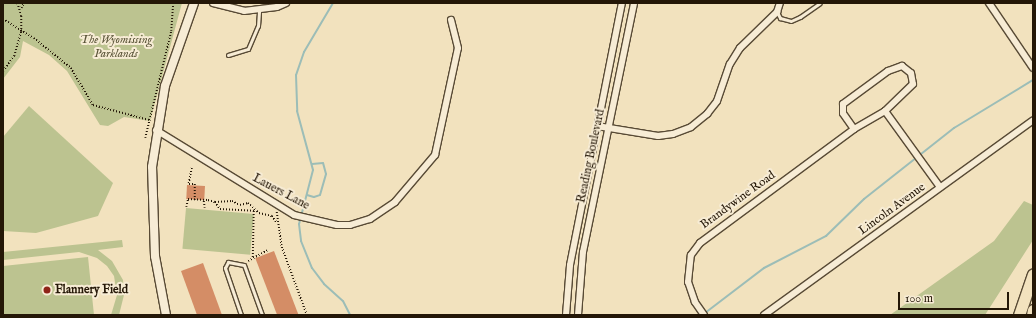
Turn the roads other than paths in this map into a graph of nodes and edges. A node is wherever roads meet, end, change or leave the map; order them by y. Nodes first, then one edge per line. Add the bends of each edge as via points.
1 (194, 3) edge
2 (213, 3) edge
3 (286, 3) edge
4 (622, 3) edge
5 (634, 3) edge
6 (780, 3) edge
7 (820, 3) edge
8 (989, 3) edge
9 (259, 11) junction
10 (777, 12) junction
11 (451, 20) dead end
12 (228, 55) dead end
13 (1033, 68) edge
14 (885, 111) junction
15 (1033, 120) edge
16 (597, 126) junction
17 (609, 128) junction
18 (854, 128) junction
19 (156, 130) junction
20 (940, 187) junction
21 (1033, 274) edge
22 (1033, 310) edge
23 (166, 315) edge
24 (241, 315) edge
25 (262, 315) edge
26 (566, 315) edge
27 (578, 315) edge
28 (704, 315) edge
29 (764, 315) edge
30 (1019, 315) edge
31 (1032, 315) edge

1 - 19 street via 169,70
2 - 9 street via 244,11
3 - 9 street
4 - 16 street, Reading Boulevard
5 - 17 street, Reading Boulevard
6 - 10 street
7 - 10 lane via 791,21 780,18
8 - 13 street
9 - 12 lane via 258,26 248,49
10 - 17 street via 740,48 730,64 717,101 707,114 691,127 673,134 658,136
11 - 19 street, Lauers Lane via 458,48 435,155 395,202 370,219 344,225 311,220 276,204
14 - 18 street, Brandywine Road
14 - 18 street, Brandywine Road via 913,84 912,73 902,66 888,71 843,104 844,113
14 - 20 street
15 - 20 street, Lincoln Avenue
16 - 17 street
16 - 26 street, Reading Boulevard via 570,265
17 - 27 street, Reading Boulevard via 583,252
18 - 28 street, Brandywine Road via 700,243 692,255 687,277 690,293
19 - 23 street via 152,167 152,228
20 - 29 street, Lincoln Avenue
21 - 30 highway
22 - 31 highway
24 - 25 lane via 225,268 228,262 244,265

